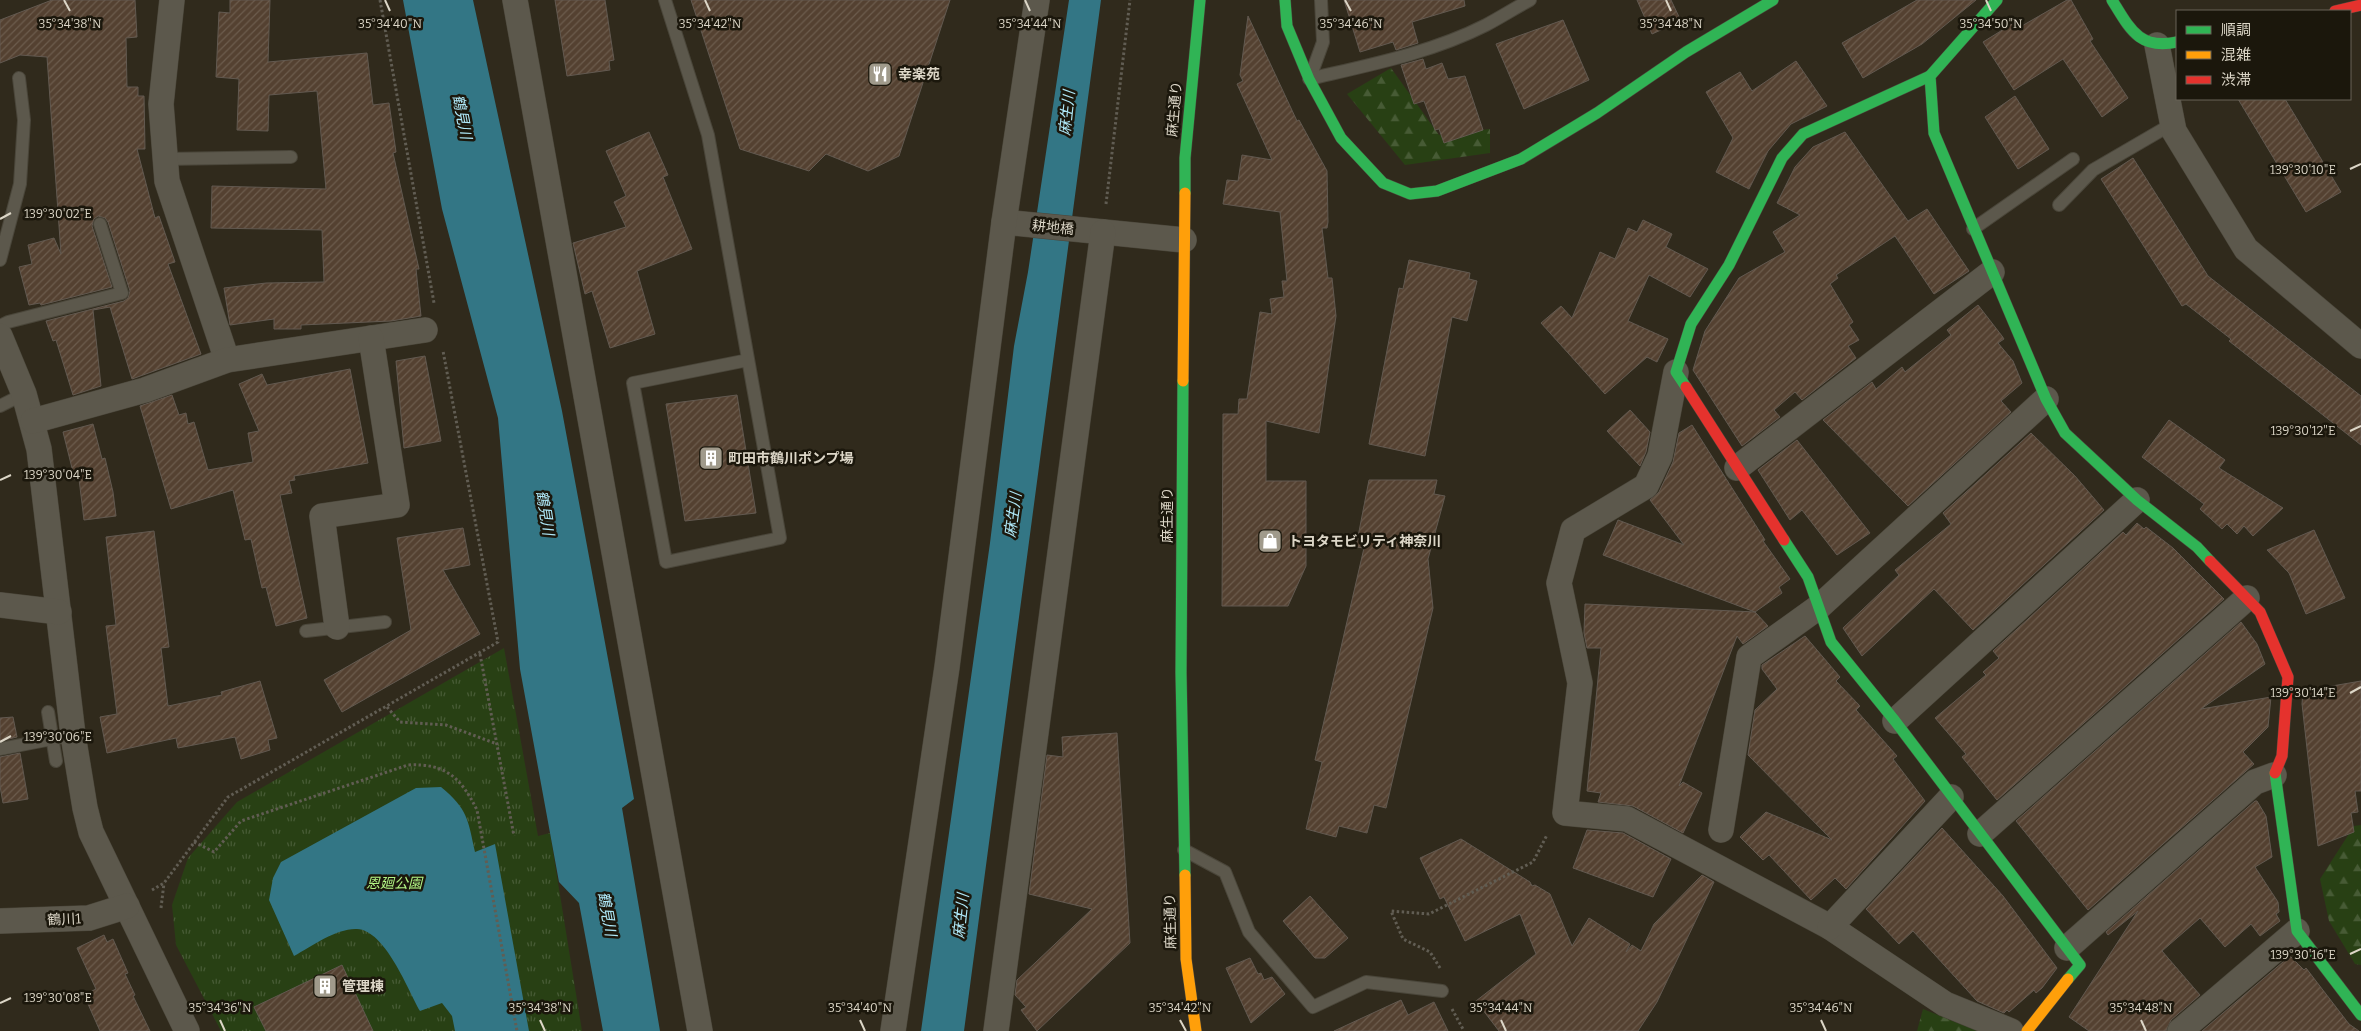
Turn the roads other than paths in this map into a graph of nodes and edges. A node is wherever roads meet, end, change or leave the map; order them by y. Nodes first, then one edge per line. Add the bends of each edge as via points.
1 (172, 0) edge
2 (515, 0) edge
3 (666, 0) edge
4 (1037, 0) edge
5 (1200, 0) edge
6 (1285, 0) edge
7 (1321, 0) edge
8 (1530, 0) edge
9 (1773, 0) edge
10 (1997, 0) edge
11 (2112, 0) edge
12 (2361, 5) edge
13 (2339, 10) edge
14 (2167, 44) edge
15 (1930, 76) junction
16 (19, 78) dead end
17 (1309, 79) junction
18 (2172, 124) junction
19 (291, 158) dead end
20 (166, 159) junction
21 (2073, 160) dead end
22 (2059, 205) dead end
23 (1014, 223) junction
24 (100, 224) dead end
25 (1973, 229) junction
26 (1092, 231) junction
27 (1184, 240) junction
28 (0, 260) edge
29 (1992, 272) junction
30 (0, 326) edge
31 (425, 330) dead end
32 (0, 336) edge
33 (371, 338) junction
34 (2361, 346) edge
35 (227, 360) junction
36 (748, 360) junction
37 (1676, 372) junction
38 (24, 394) junction
39 (2046, 398) junction
40 (0, 406) edge
41 (33, 421) junction
42 (1738, 468) junction
43 (2137, 500) junction
44 (2246, 598) junction
45 (0, 605) edge
46 (1820, 606) junction
47 (59, 612) junction
48 (385, 622) dead end
49 (337, 627) junction
50 (306, 631) dead end
51 (48, 712) dead end
52 (1895, 721) junction
53 (63, 737) junction
54 (0, 749) edge
55 (56, 761) dead end
56 (2274, 775) junction
57 (1951, 797) junction
58 (1721, 830) dead end
59 (1980, 834) junction
60 (1184, 850) junction
61 (127, 906) junction
62 (0, 921) edge
63 (1830, 927) junction
64 (2297, 931) junction
65 (2067, 948) junction
66 (1442, 990) road end
67 (2361, 1015) edge
68 (187, 1031) edge
69 (700, 1031) edge
70 (893, 1031) edge
71 (996, 1031) edge
72 (1196, 1031) edge
73 (2011, 1031) edge
74 (2027, 1031) edge
75 (2180, 1031) edge

1 - 20 street via 161,104
2 - 69 street
3 - 36 lane via 708,135
4 - 23 street
5 - 27 street, 麻生通り via 1185,158
6 - 17 street via 1287,26
7 - 17 lane via 1323,42
8 - 17 lane via 1485,26 1394,60
9 - 17 street via 1521,159 1437,191 1410,194 1383,183 1341,138
10 - 15 street
11 - 14 street via 2142,39
12 - 13 street
14 - 18 street
15 - 25 street via 1934,133
15 - 37 street via 1803,134 1782,158 1729,265 1691,324
16 - 28 lane via 24,120 20,184
18 - 22 lane via 2093,170
18 - 34 street via 2246,249
19 - 20 lane
20 - 35 street via 167,181
21 - 25 lane
23 - 26 street, 耕地橋
23 - 70 street
24 - 30 lane via 122,294
25 - 29 street
26 - 27 street, 耕地橋
26 - 71 street
27 - 60 street, 麻生通り via 1181,672
29 - 39 street
29 - 42 street
31 - 33 street
32 - 38 street
33 - 35 street
33 - 49 street via 397,505 322,516
35 - 41 street via 145,390
36 - 36 lane via 780,538 666,562 633,383
37 - 42 street
37 - 63 street via 1660,456 1646,486 1573,530 1559,583 1580,684 1565,813 1627,819
38 - 40 lane
38 - 41 street
39 - 43 street via 2065,433
39 - 46 street
41 - 47 street
42 - 46 street via 1808,577
43 - 44 street via 2197,547
43 - 52 street
44 - 56 street via 2260,612 2288,676 2282,756
44 - 59 street
45 - 47 street
46 - 52 street via 1831,642
46 - 58 street via 1748,658
47 - 53 street
48 - 49 lane
49 - 50 lane
51 - 53 lane
52 - 57 street
53 - 54 lane
53 - 55 lane
53 - 61 street via 91,832
56 - 64 street
56 - 65 street via 2255,782
57 - 59 street
57 - 63 street
59 - 65 street
60 - 66 lane via 1225,872 1249,932 1313,1007 1366,982
60 - 72 street, 麻生通り via 1186,958
61 - 62 street, 鶴川1 via 89,918
61 - 68 street
63 - 73 street via 1945,1004
64 - 67 street
64 - 75 street
65 - 74 street via 2080,964

